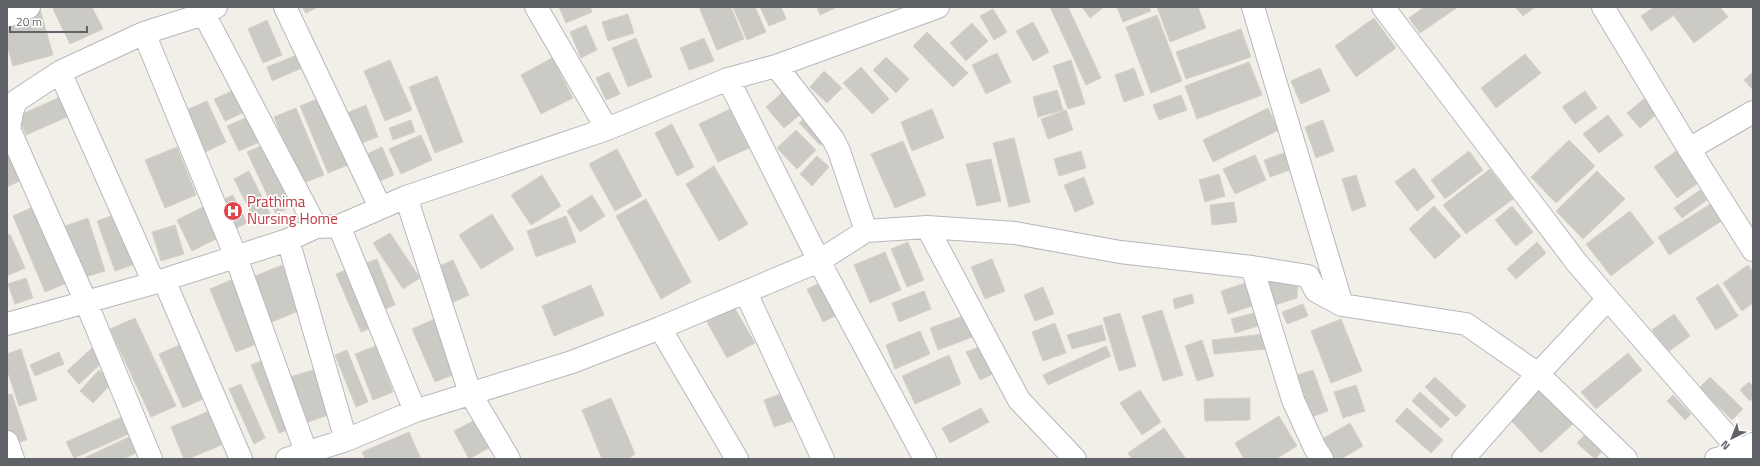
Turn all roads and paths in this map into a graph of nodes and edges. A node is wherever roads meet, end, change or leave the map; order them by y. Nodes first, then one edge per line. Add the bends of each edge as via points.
1 (30, 7) edge
2 (285, 7) edge
3 (536, 7) edge
4 (938, 7) edge
5 (1253, 7) edge
6 (1383, 7) edge
7 (1604, 7) edge
8 (210, 10) edge
9 (7, 16) edge
10 (144, 33) junction
11 (776, 66) junction
12 (60, 72) junction
13 (728, 79) junction
14 (1753, 112) edge
15 (607, 129) junction
16 (1689, 149) junction
17 (406, 197) junction
18 (380, 207) junction
19 (339, 226) junction
20 (316, 227) junction
21 (927, 227) junction
22 (866, 231) junction
23 (288, 240) junction
24 (1753, 250) edge
25 (236, 257) junction
26 (819, 261) junction
27 (1252, 267) junction
28 (159, 282) junction
29 (746, 292) junction
30 (1608, 299) junction
31 (86, 302) junction
32 (1342, 305) junction
33 (7, 324) edge
34 (660, 328) junction
35 (1538, 374) junction
36 (470, 393) junction
37 (415, 412) junction
38 (346, 440) junction
39 (7, 442) edge
40 (1747, 452) edge
41 (296, 456) edge
42 (13, 459) edge
43 (151, 459) edge
44 (241, 459) edge
45 (509, 459) edge
46 (737, 459) edge
47 (823, 459) edge
48 (925, 459) edge
49 (1075, 459) edge
50 (1322, 459) edge
51 (1463, 459) edge
52 (1626, 459) edge
53 (1716, 459) edge

1 - 9 street
2 - 18 street
3 - 15 street
4 - 11 street
5 - 32 street
6 - 30 street via 1577,264
7 - 16 street
8 - 10 street
8 - 20 street
10 - 12 street
10 - 25 street
11 - 13 street
11 - 22 street via 833,139
12 - 28 street
12 - 31 street via 16,101 9,129
13 - 15 street
13 - 26 street
14 - 16 street
15 - 17 street
16 - 24 street
17 - 18 street
17 - 36 street
18 - 19 street
19 - 20 street
19 - 37 street
20 - 23 street
21 - 22 street
21 - 27 street via 1015,233 1120,252
21 - 49 street via 1019,400
22 - 26 street
23 - 25 street
23 - 38 street
25 - 28 street
25 - 41 street
26 - 29 street
26 - 48 street
27 - 32 street via 1308,276 1316,291
27 - 50 street via 1294,400
28 - 31 street
28 - 44 street
29 - 34 street
29 - 47 street
30 - 35 street
30 - 40 street
31 - 33 street
31 - 43 street
32 - 35 street via 1466,324
34 - 36 street via 572,362
34 - 46 street
35 - 51 street
35 - 52 street
36 - 37 street
36 - 45 street
37 - 38 street
38 - 41 street
39 - 42 street
40 - 53 street

